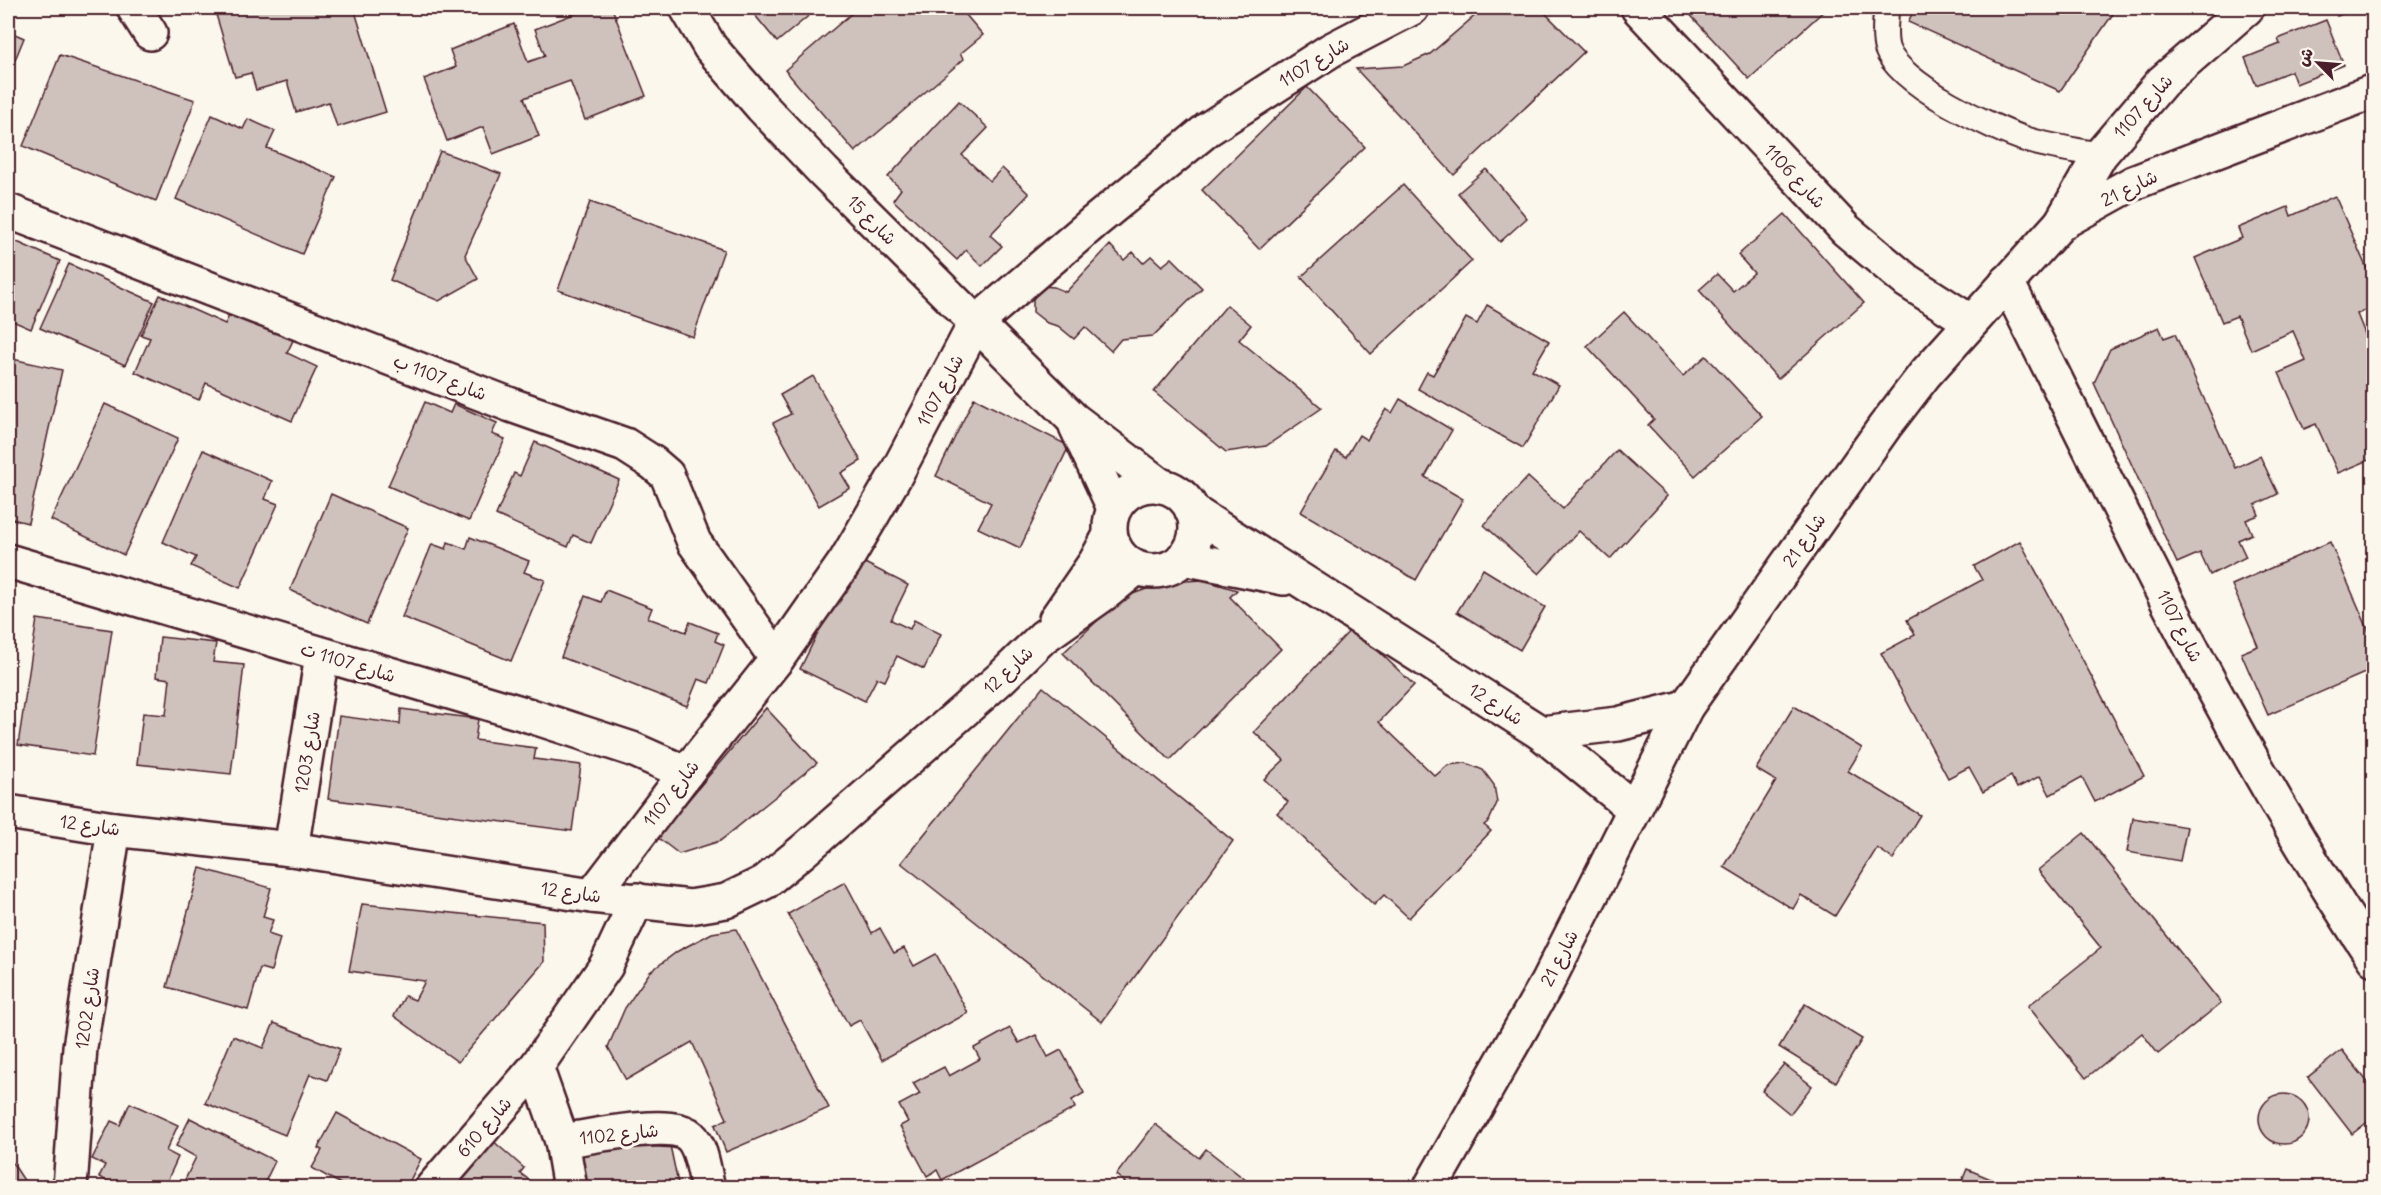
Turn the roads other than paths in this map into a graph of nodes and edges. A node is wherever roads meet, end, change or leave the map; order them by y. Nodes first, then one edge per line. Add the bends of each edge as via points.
1 (687, 8) edge
2 (1412, 8) edge
3 (1638, 8) edge
4 (1886, 8) edge
5 (2247, 8) edge
6 (2373, 91) edge
7 (2100, 155) junction
8 (8, 211) edge
9 (2061, 223) junction
10 (2007, 282) junction
11 (1971, 322) junction
12 (975, 324) junction
13 (1073, 419) junction
14 (1161, 486) junction
15 (1192, 511) junction
16 (1112, 521) junction
17 (1183, 558) junction
18 (8, 561) edge
19 (1136, 568) junction
20 (1299, 579) junction
21 (1042, 637) junction
22 (322, 655) junction
23 (777, 658) junction
24 (1686, 707) junction
25 (1541, 733) junction
26 (686, 773) junction
27 (1634, 809) junction
28 (8, 812) edge
29 (114, 829) junction
30 (291, 849) junction
31 (592, 896) junction
32 (638, 900) junction
33 (2373, 959) edge
34 (537, 1066) junction
35 (562, 1141) junction
36 (70, 1188) edge
37 (432, 1188) edge
38 (570, 1188) edge
39 (708, 1188) edge
40 (1430, 1188) edge

1 - 12 street, شارع 15 via 710,48 762,107
2 - 12 street, شارع 1107 via 1331,50 1208,129
3 - 11 street, شارع 1106 via 1846,230 1907,281
4 - 7 lane via 1887,50 1905,74 1962,111 2027,140
5 - 7 street, شارع 1107 via 2162,82
6 - 9 street, شارع 21 via 2133,183
7 - 9 street, شارع 1107
8 - 23 street, شارع 1107 ب via 625,445 667,475 694,542
9 - 10 street, شارع 21
10 - 11 street, شارع 21
10 - 33 street, شارع 1107 via 2189,647 2300,843
11 - 24 street, شارع 21 via 1885,426
12 - 13 street, شارع 15
12 - 23 street, شارع 1107 via 845,562
13 - 14 street, شارع 15
13 - 16 street, شارع 15
14 - 15 street via 1174,491
14 - 16 street via 1134,489 1123,497
15 - 17 street via 1195,536
15 - 20 street, شارع 12
16 - 19 street via 1115,549
16 - 21 street, شارع 12 via 1096,561
17 - 19 street via 1161,570
17 - 20 street, شارع 12
18 - 22 street, شارع 1107 ت
19 - 21 street, شارع 12
20 - 25 street, شارع 12
21 - 32 street, شارع 12 via 1001,678 765,882 726,901 690,907
22 - 26 street, شارع 1107 ت via 632,749
22 - 30 street, شارع 1203
23 - 26 street, شارع 1107
24 - 25 street, شارع 12 via 1618,724
24 - 27 street, شارع 21
25 - 27 street, شارع 12
26 - 31 street, شارع 1107
27 - 40 street, شارع 21 via 1547,983
28 - 29 street, شارع 12
29 - 30 street, شارع 12
29 - 36 street, شارع 1202 via 80,1047
30 - 31 street, شارع 12
31 - 32 street, شارع 12
32 - 34 street via 606,966
34 - 35 street
34 - 37 street, شارع 610
35 - 38 street
35 - 39 street, شارع 1102 via 643,1129 684,1131 697,1147

